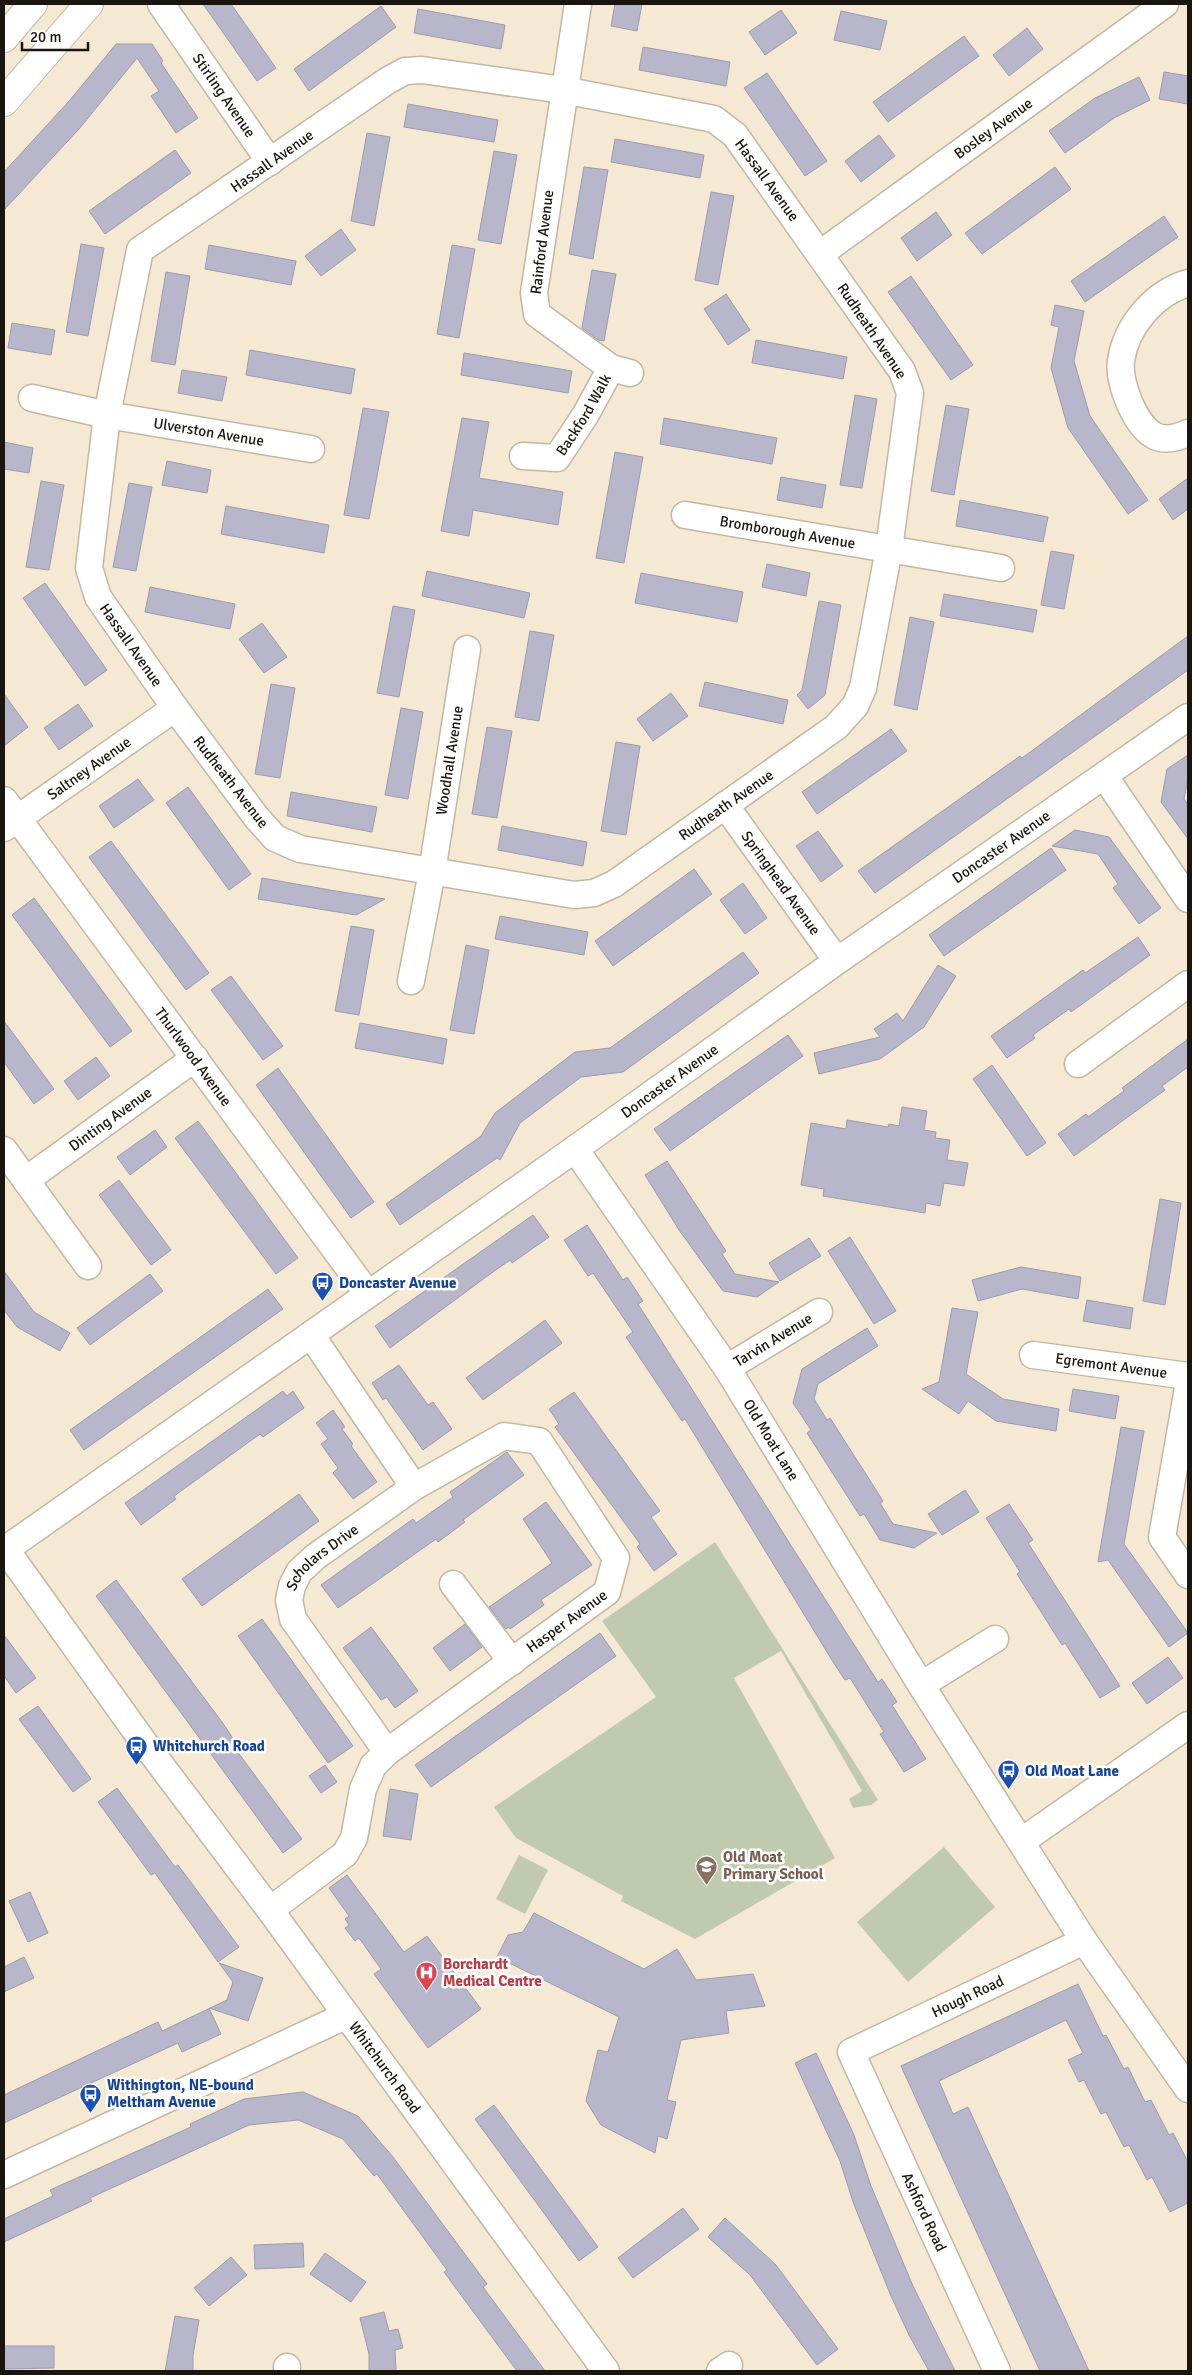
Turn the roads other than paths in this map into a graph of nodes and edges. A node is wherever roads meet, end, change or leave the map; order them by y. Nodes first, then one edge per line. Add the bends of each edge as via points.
1 (33, 4) edge
2 (89, 4) edge
3 (160, 4) edge
4 (578, 4) edge
5 (1165, 4) edge
6 (4, 38) edge
7 (564, 90) junction
8 (4, 102) edge
9 (270, 162) junction
10 (820, 254) junction
11 (1188, 283) edge
12 (620, 370) joint
13 (32, 398) dead end
14 (107, 415) junction
15 (1188, 433) edge
16 (311, 449) dead end
17 (523, 456) dead end
18 (685, 515) dead end
19 (889, 549) junction
20 (1001, 568) dead end
21 (467, 649) dead end
22 (175, 708) junction
23 (1188, 717) edge
24 (1105, 777) junction
25 (725, 805) junction
26 (8, 816) edge
27 (432, 872) junction
28 (1188, 899) edge
29 (837, 961) junction
30 (411, 981) dead end
31 (1188, 984) edge
32 (195, 1058) junction
33 (1078, 1064) dead end
34 (575, 1149) junction
35 (4, 1150) edge
36 (26, 1180) junction
37 (88, 1266) dead end
38 (368, 1294) junction
39 (819, 1312) dead end
40 (311, 1335) junction
41 (1033, 1354) dead end
42 (726, 1368) junction
43 (1188, 1376) edge
44 (1188, 1388) edge
45 (414, 1487) junction
46 (5, 1548) edge
47 (1188, 1575) edge
48 (453, 1584) dead end
49 (995, 1639) dead end
50 (512, 1662) junction
51 (921, 1685) junction
52 (1188, 1725) edge
53 (387, 1752) junction
54 (1022, 1841) junction
55 (270, 1910) junction
56 (1084, 1941) junction
57 (345, 2016) junction
58 (851, 2052) joint
59 (1188, 2089) edge
60 (4, 2175) edge
61 (606, 2371) edge
62 (997, 2371) edge

1 - 6 highway
2 - 8 highway
3 - 9 street, Stirling Avenue
4 - 7 street, Rainford Avenue
5 - 10 street, Bosley Avenue
7 - 9 street, Hassall Avenue via 422,70 405,71
7 - 10 street, Hassall Avenue via 714,119 735,135
7 - 12 street, Rainford Avenue via 534,293 537,314
9 - 14 street, Hassall Avenue via 140,250
10 - 19 street, Rudheath Avenue via 902,371 910,393
11 - 15 street via 1163,295 1145,311 1129,333 1121,362 1124,390 1134,415 1155,436 1176,439
12 - 17 street, Backford Walk via 557,458
13 - 14 street, Ulverston Avenue
14 - 16 street, Ulverston Avenue
14 - 22 street, Hassall Avenue via 89,568 98,597
18 - 19 street, Bromborough Avenue
19 - 20 street, Bromborough Avenue
19 - 25 street, Rudheath Avenue via 863,688 855,706 836,727
21 - 27 street, Woodhall Avenue
22 - 26 street, Saltney Avenue
22 - 27 street, Rudheath Avenue via 275,838 300,849
23 - 24 street, Doncaster Avenue
24 - 28 street
24 - 29 street, Doncaster Avenue
25 - 27 street, Rudheath Avenue via 614,884 594,893 574,895
25 - 29 street, Springhead Avenue
26 - 32 street, Thurlwood Avenue
27 - 30 street, Woodhall Avenue
29 - 34 street, Doncaster Avenue
31 - 33 street
32 - 36 street, Dinting Avenue
32 - 38 street, Thurlwood Avenue
34 - 38 street, Doncaster Avenue
34 - 42 street, Old Moat Lane
35 - 36 street
36 - 37 street
38 - 40 street, Doncaster Avenue
39 - 42 street, Tarvin Avenue
40 - 45 street
40 - 46 street, Doncaster Avenue
41 - 43 street, Egremont Avenue
42 - 51 street, Old Moat Lane
44 - 47 street via 1162,1537
45 - 50 street, Hasper Avenue via 504,1436 539,1442 616,1558 607,1592
45 - 53 street, Scholars Drive via 298,1572 290,1600 293,1619
46 - 55 street, Whitchurch Road via 145,1744
48 - 50 street
49 - 51 street
50 - 53 street, Hasper Avenue
51 - 54 street, Old Moat Lane
52 - 54 street
53 - 55 street, Hasper Avenue via 373,1766 363,1789 354,1838 345,1854
54 - 56 street, Old Moat Lane
55 - 57 street, Whitchurch Road
56 - 58 street, Hough Road
56 - 59 street, Old Moat Lane
57 - 60 street
57 - 61 street, Whitchurch Road
58 - 62 street, Ashford Road

